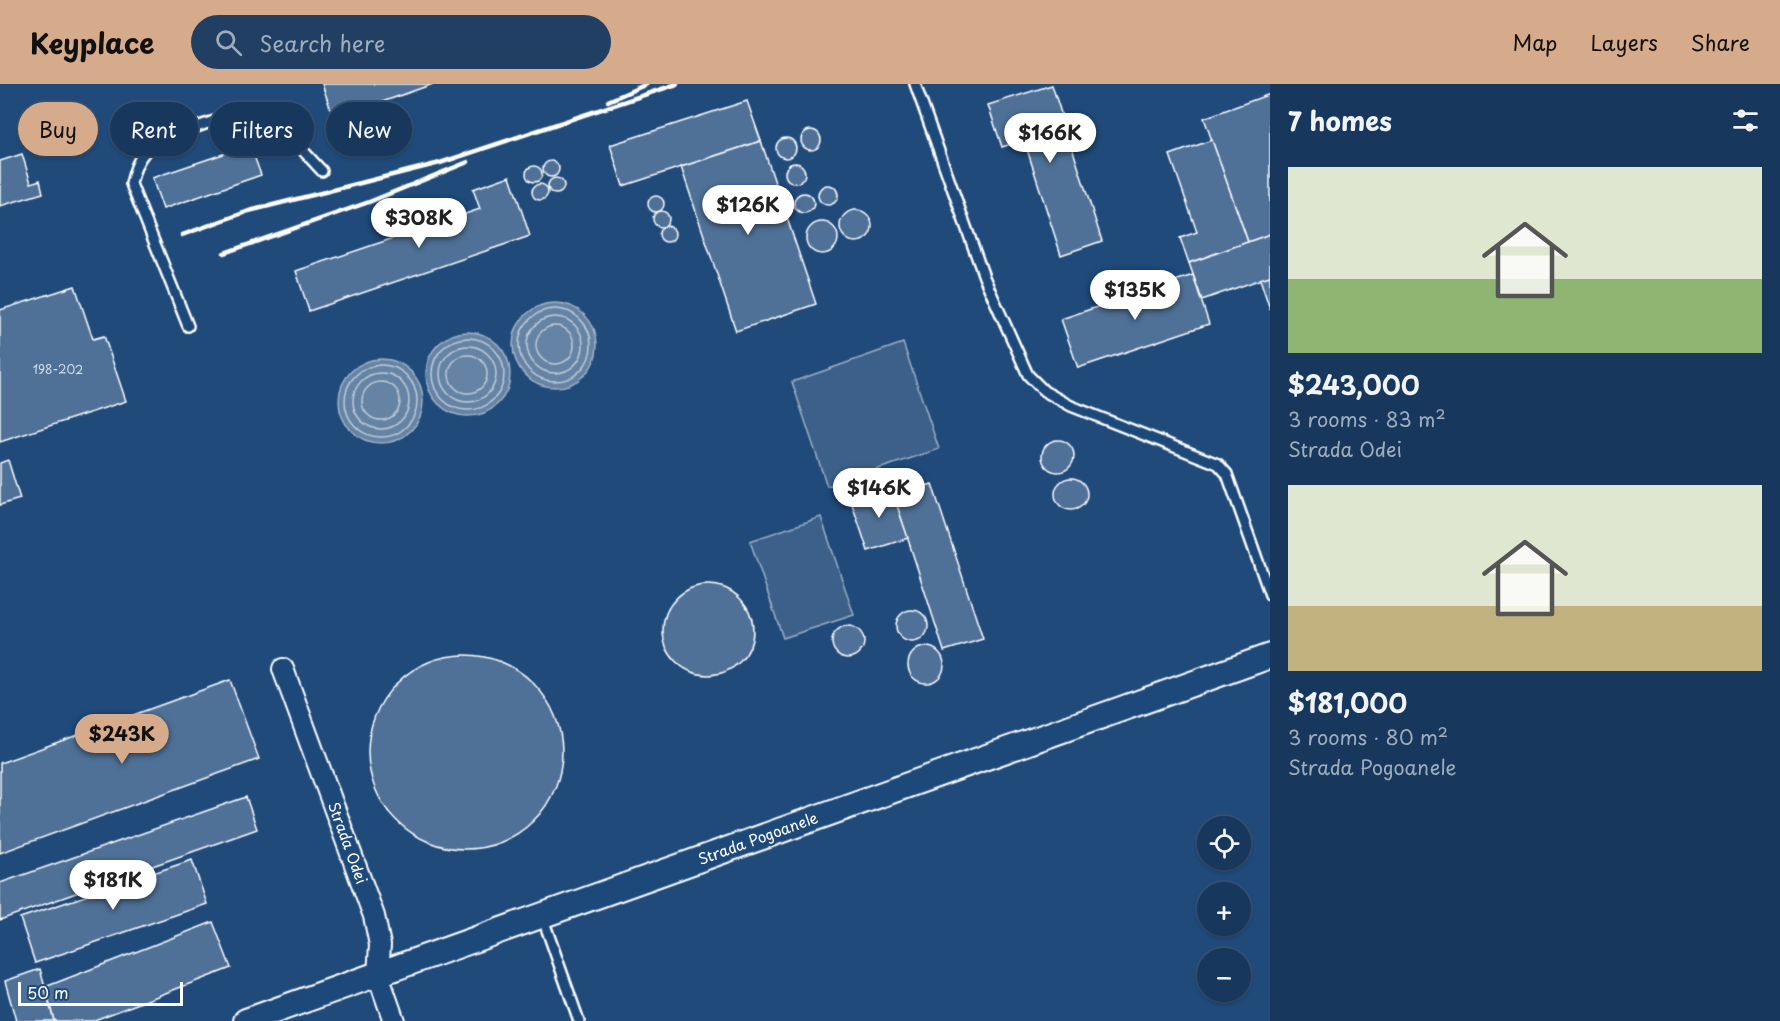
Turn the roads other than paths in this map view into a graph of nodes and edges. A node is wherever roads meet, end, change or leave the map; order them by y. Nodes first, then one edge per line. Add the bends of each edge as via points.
1 (915, 84) edge
2 (322, 171) dead end
3 (188, 326) dead end
4 (1270, 595) edge
5 (1270, 656) edge
6 (283, 669) dead end
7 (542, 916) junction
8 (378, 975) junction
9 (246, 1021) edge
10 (394, 1021) edge
11 (579, 1021) edge

1 - 4 lane via 984,277 1028,375 1044,391 1071,406 1218,464 1227,474
2 - 3 lane via 269,118 253,112 220,118 149,147 135,166 131,184
5 - 7 street, Strada Pogoanele
6 - 8 street, Strada Odei via 374,916 380,945
7 - 8 street, Strada Pogoanele
7 - 11 lane
8 - 9 street, Strada Pogoanele
8 - 10 street, Strada Odei

